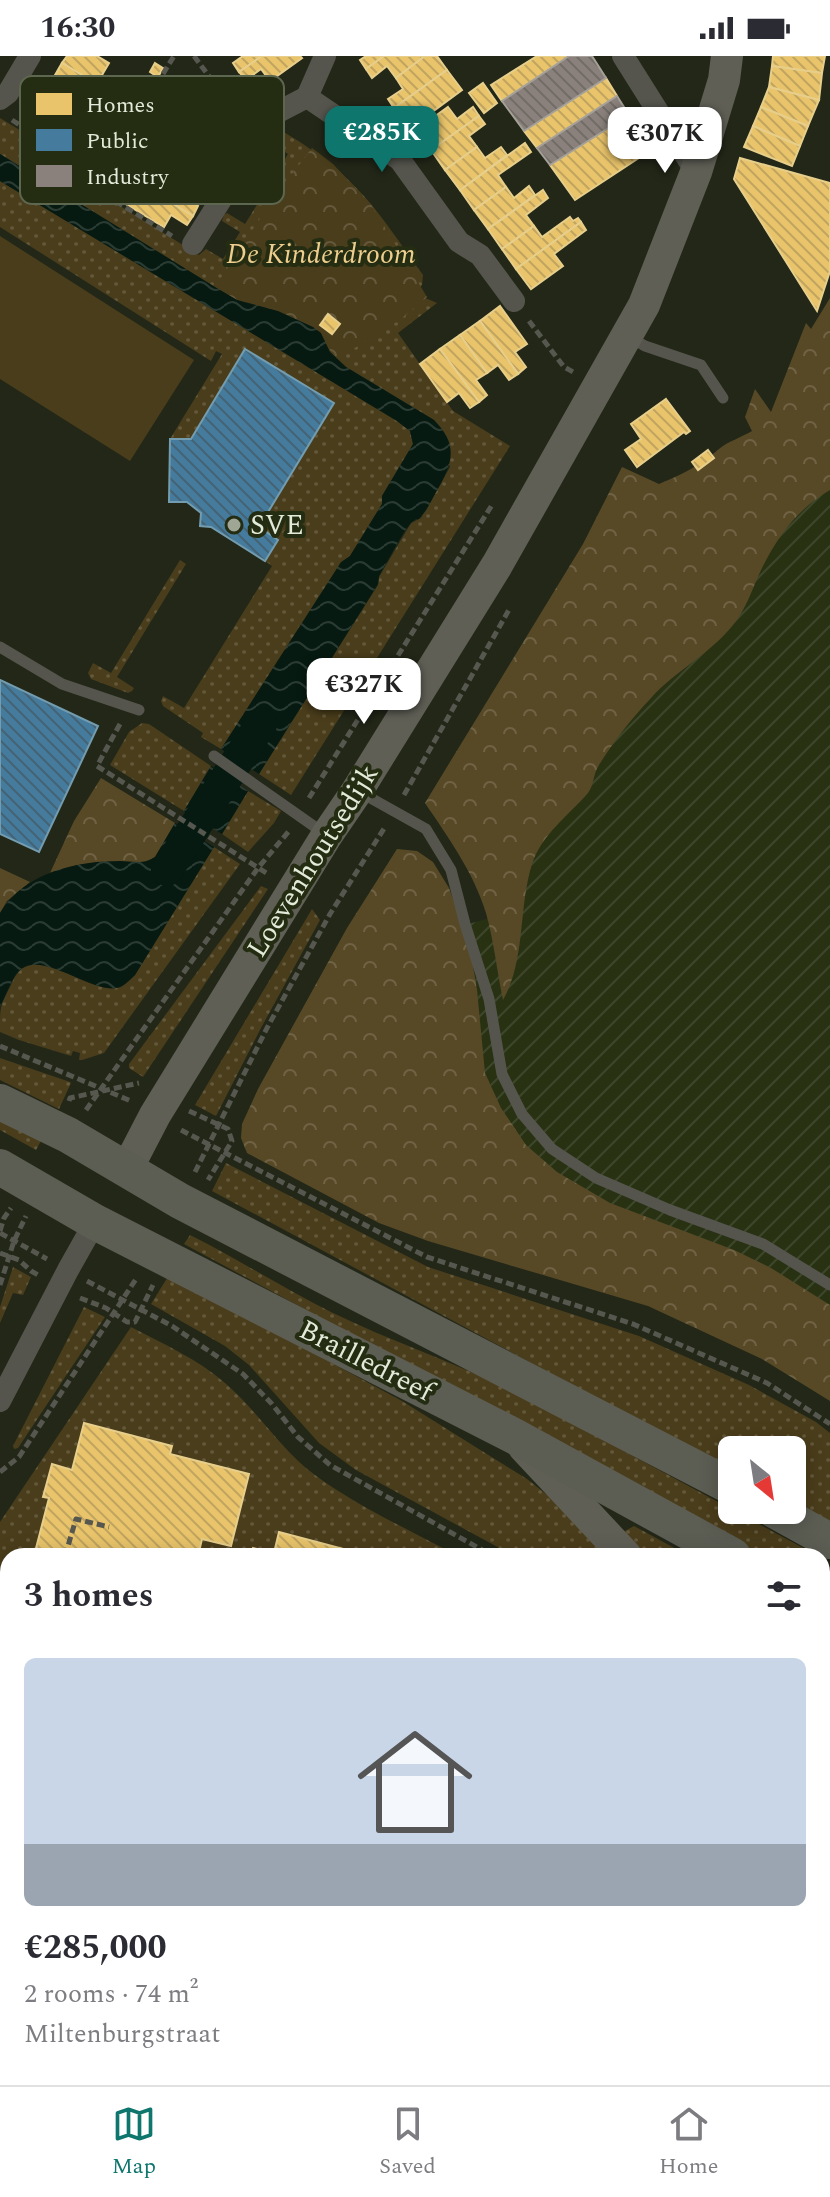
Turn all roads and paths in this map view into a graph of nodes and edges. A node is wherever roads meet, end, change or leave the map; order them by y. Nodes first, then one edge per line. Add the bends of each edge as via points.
1 (30, 56) edge
2 (174, 56) edge
3 (194, 56) edge
4 (325, 56) edge
5 (623, 56) edge
6 (727, 56) edge
7 (162, 76) edge
8 (209, 76) edge
9 (307, 97) junction
10 (1, 106) edge
11 (284, 109) edge
12 (20, 119) edge
13 (696, 172) junction
14 (120, 204) edge
15 (218, 204) edge
16 (193, 244) joint
17 (514, 301) joint
18 (627, 336) junction
19 (586, 374) junction
20 (723, 398) dead end
21 (500, 493) dead end
22 (511, 606) dead end
23 (0, 647) edge
24 (135, 708) joint
25 (214, 756) dead end
26 (357, 791) junction
27 (395, 810) junction
28 (299, 814) junction
29 (327, 835) junction
30 (217, 841) dead end
31 (0, 1046) edge
32 (0, 1102) edge
33 (0, 1167) edge
34 (127, 1169) junction
35 (95, 1222) junction
36 (0, 1233) edge
37 (0, 1285) edge
38 (830, 1285) edge
39 (0, 1401) edge
40 (830, 1424) edge
41 (514, 1436) junction
42 (0, 1472) edge
43 (718, 1480) edge
44 (799, 1524) edge
45 (109, 1527) dead end
46 (830, 1541) edge
47 (67, 1548) edge
48 (479, 1548) edge
49 (619, 1548) edge
50 (718, 1548) edge

1 - 10 street
2 - 7 path
3 - 8 path
4 - 9 street
5 - 13 street
6 - 13 street, Loevenhoutsedijk
9 - 11 street
9 - 17 street via 400,160 459,242 480,255
10 - 12 path
13 - 18 street, Loevenhoutsedijk via 663,261
14 - 16 path
15 - 16 street
17 - 19 path via 564,367
18 - 19 street, Loevenhoutsedijk
18 - 20 lane via 701,365
19 - 26 street, Loevenhoutsedijk via 497,565
21 - 28 path, Loevenhoutsedijk
22 - 27 path, Loevenhoutsedijk
23 - 24 lane via 62,684
24 - 30 path via 97,766
25 - 28 lane
26 - 27 lane
26 - 29 street, Loevenhoutsedijk
27 - 38 lane via 426,829 451,870 489,999 502,1074 522,1114 552,1149 596,1178 763,1244
27 - 40 path, Loevenhoutsedijk via 330,914 210,1144 427,1257 633,1324 767,1383
28 - 29 lane
28 - 31 path, Loevenhoutsedijk via 102,1089
29 - 34 street, Loevenhoutsedijk
32 - 34 main road, Brailledreef
33 - 35 main road, Brailledreef
34 - 35 main road
34 - 43 main road, Brailledreef
35 - 39 street
35 - 41 main road, Brailledreef
36 - 37 path via 14,1241
41 - 49 street
41 - 50 main road, Brailledreef
42 - 48 path via 19,1457 123,1300 243,1374 330,1465
44 - 46 main road
45 - 47 path via 76,1519

